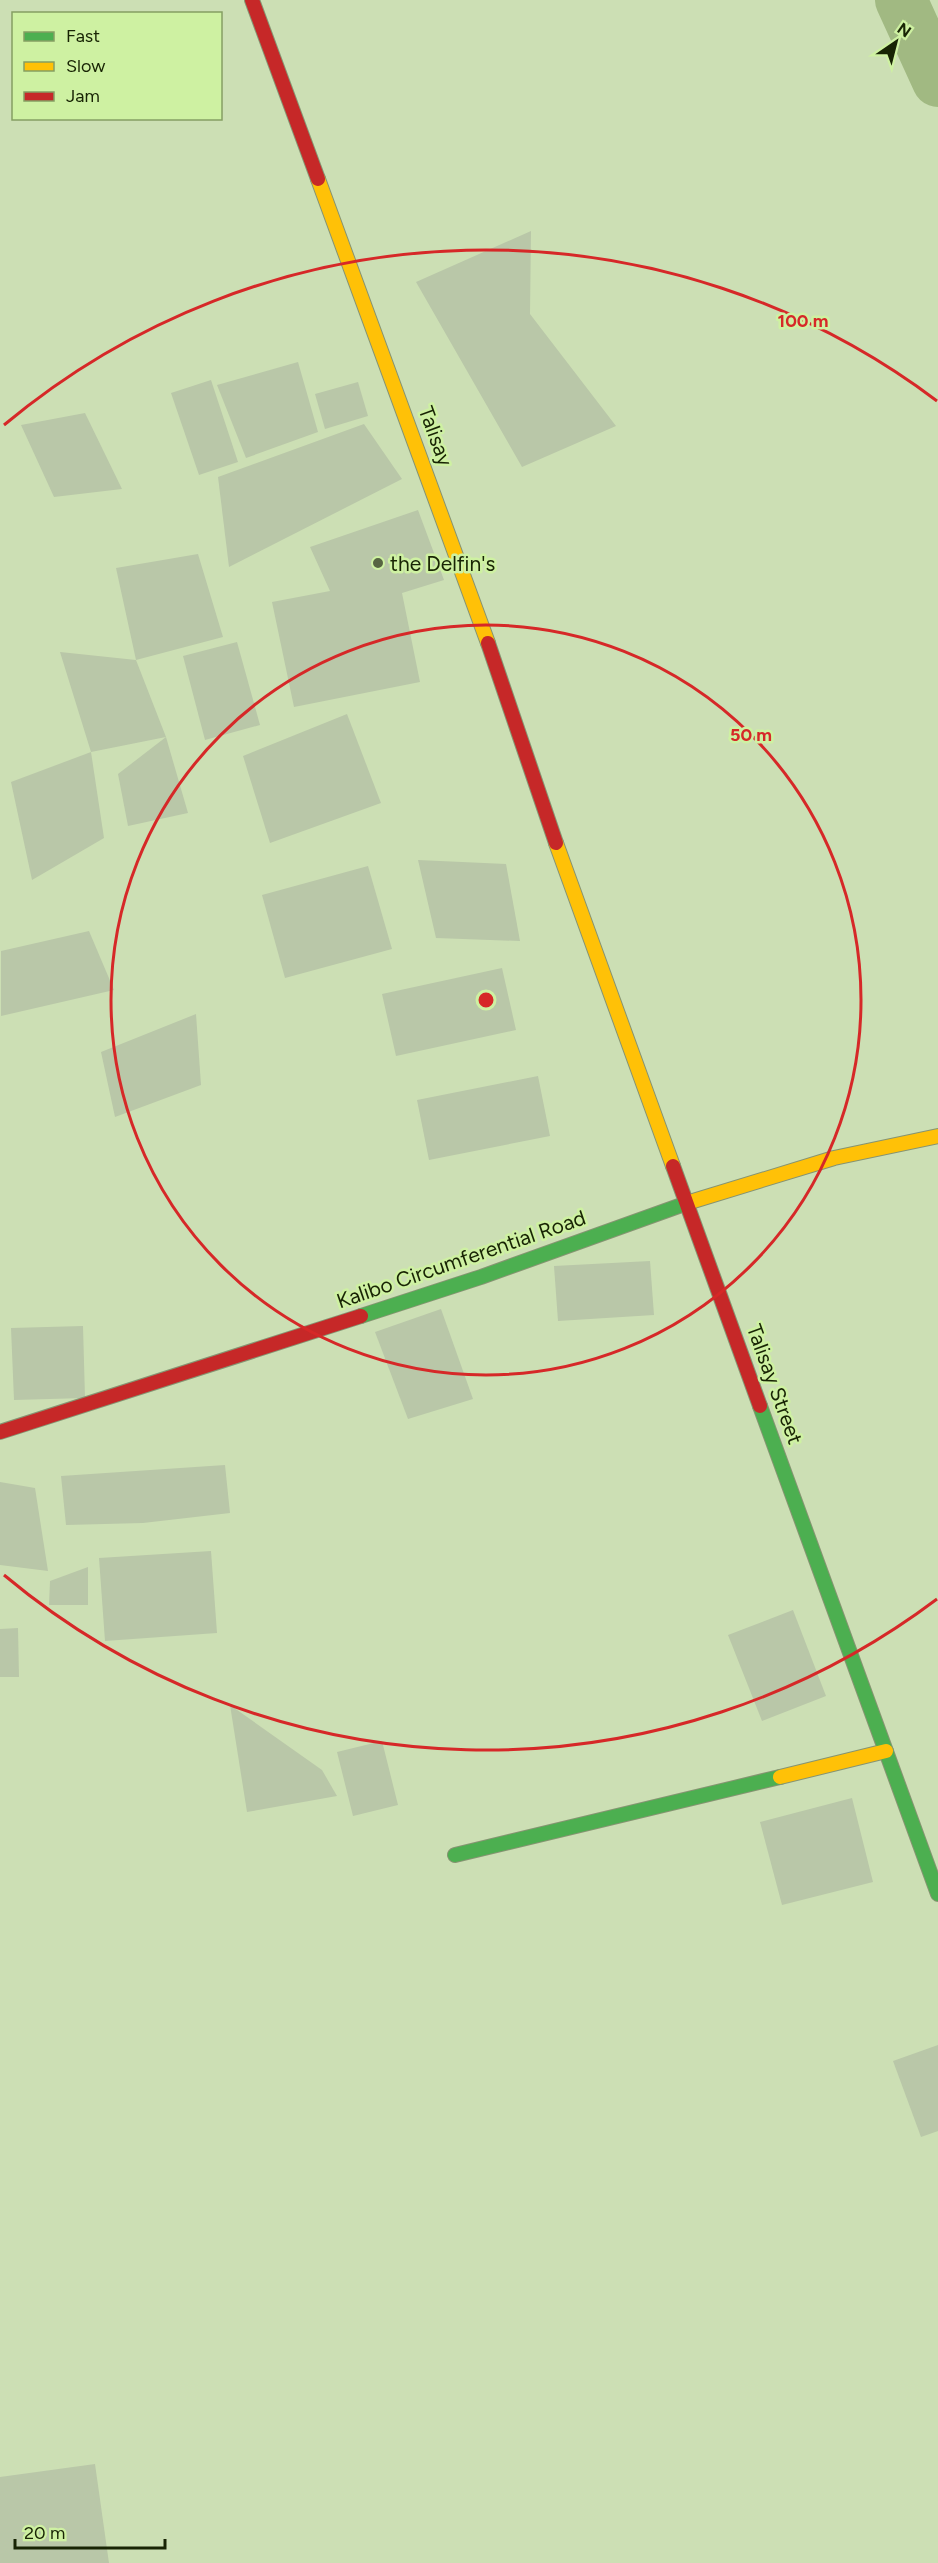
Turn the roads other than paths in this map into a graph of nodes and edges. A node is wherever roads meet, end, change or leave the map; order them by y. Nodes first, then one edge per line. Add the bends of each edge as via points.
1 (252, 0) edge
2 (572, 889) joint
3 (938, 1136) edge
4 (687, 1203) junction
5 (0, 1432) edge
6 (886, 1751) junction
7 (455, 1855) dead end
8 (938, 1894) edge

1 - 2 street, Talisay via 467,581
2 - 4 street, Talisay Street
3 - 4 street, Kalibo Circumferential Road via 834,1158
4 - 5 street, Kalibo Circumferential Road via 481,1277
4 - 6 street, Talisay Street
6 - 7 street
6 - 8 street, Talisay Street

